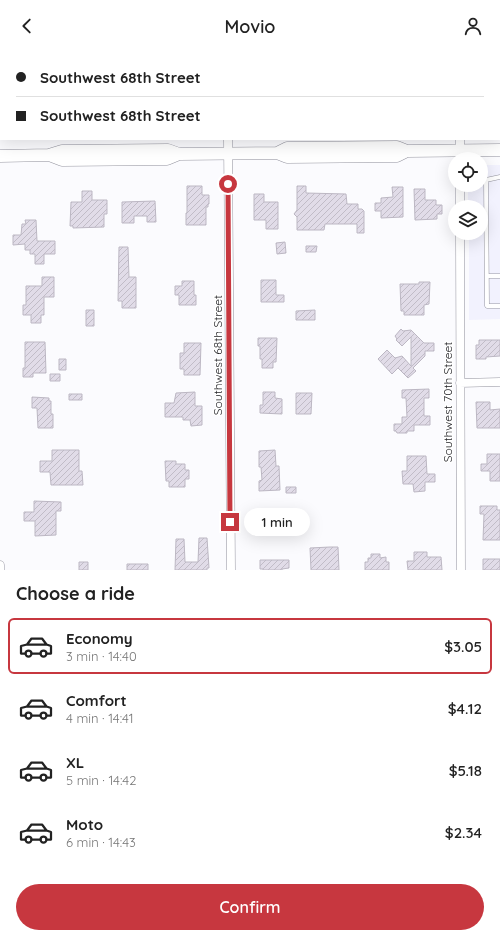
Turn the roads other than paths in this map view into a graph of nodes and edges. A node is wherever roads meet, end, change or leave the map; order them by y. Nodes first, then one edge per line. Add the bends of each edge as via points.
1 (228, 140) edge
2 (460, 149) edge
3 (500, 150) edge
4 (228, 153) junction
5 (0, 156) edge
6 (500, 177) edge
7 (460, 240) edge
8 (488, 276) junction
9 (500, 276) edge
10 (500, 306) edge
11 (500, 382) edge
12 (460, 383) junction
13 (0, 565) edge
14 (0, 570) edge
15 (231, 570) edge
16 (461, 570) edge

1 - 4 street, Southwest 68th Street
2 - 3 street
2 - 4 street via 407,151 397,147 287,148 276,153
4 - 5 street via 179,154 168,150 62,151 49,156
4 - 15 street, Southwest 68th Street
6 - 8 lane via 486,180
7 - 12 street, Southwest 70th Street
8 - 9 lane
8 - 10 lane via 487,306
11 - 12 street
12 - 16 street, Southwest 70th Street
13 - 14 street

